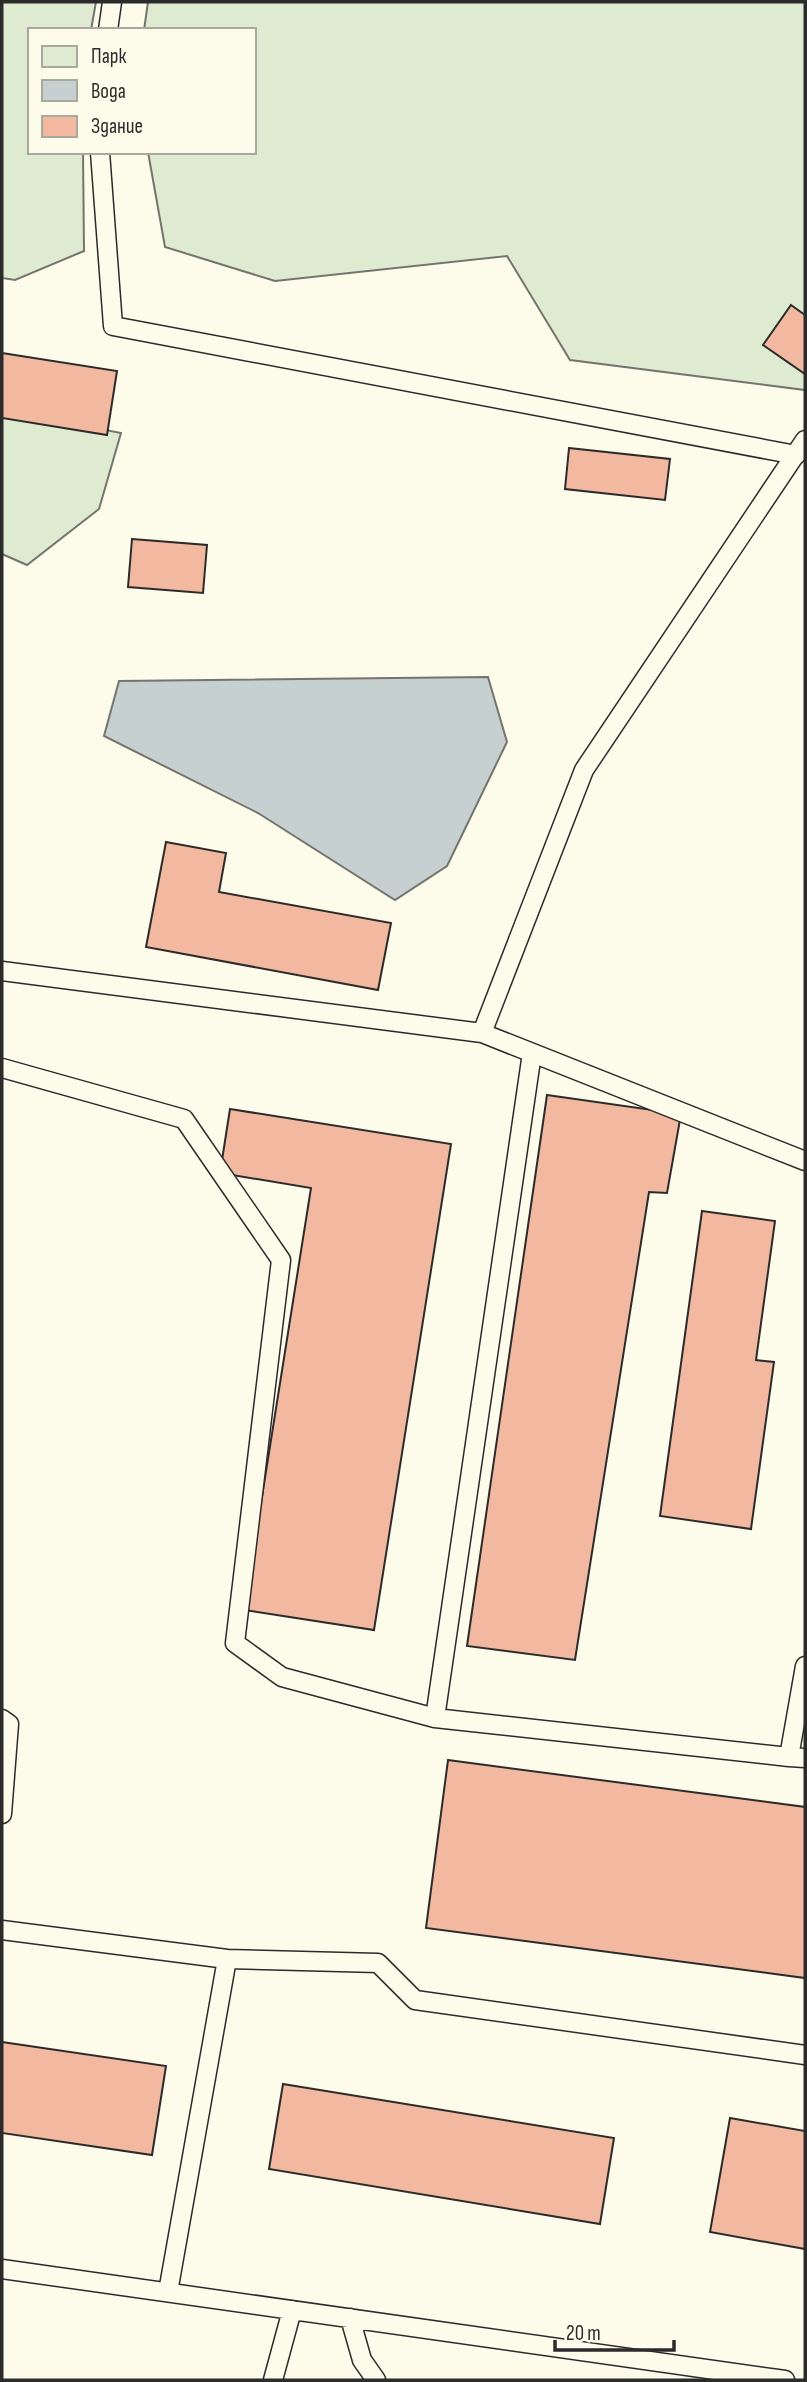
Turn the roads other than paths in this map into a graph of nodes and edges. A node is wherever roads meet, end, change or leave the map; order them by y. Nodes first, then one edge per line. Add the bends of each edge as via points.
1 (112, 2) edge
2 (108, 28) edge
3 (100, 154) edge
4 (801, 447) edge
5 (2, 971) edge
6 (482, 1034) junction
7 (532, 1053) junction
8 (2, 1068) edge
9 (805, 1161) edge
10 (805, 1666) edge
11 (435, 1718) junction
12 (2, 1719) edge
13 (797, 1757) edge
14 (2, 1814) edge
15 (2, 1930) edge
16 (227, 1959) junction
17 (805, 2055) edge
18 (2, 2269) edge
19 (168, 2292) junction
20 (292, 2310) junction
21 (350, 2318) junction
22 (273, 2380) edge
23 (376, 2380) edge
24 (785, 2380) edge

1 - 2 lane
3 - 4 lane via 113,326
4 - 6 lane via 584,769
5 - 6 lane
6 - 7 lane
7 - 9 lane
7 - 11 lane
8 - 11 lane via 184,1119 281,1260 235,1643 282,1676
10 - 13 lane
11 - 13 lane
12 - 14 lane via 9,1724
15 - 16 lane
16 - 17 lane via 378,1963 415,2000
16 - 19 lane
18 - 19 lane
19 - 20 lane
20 - 21 lane
20 - 22 lane
21 - 23 lane via 362,2360
21 - 24 lane

